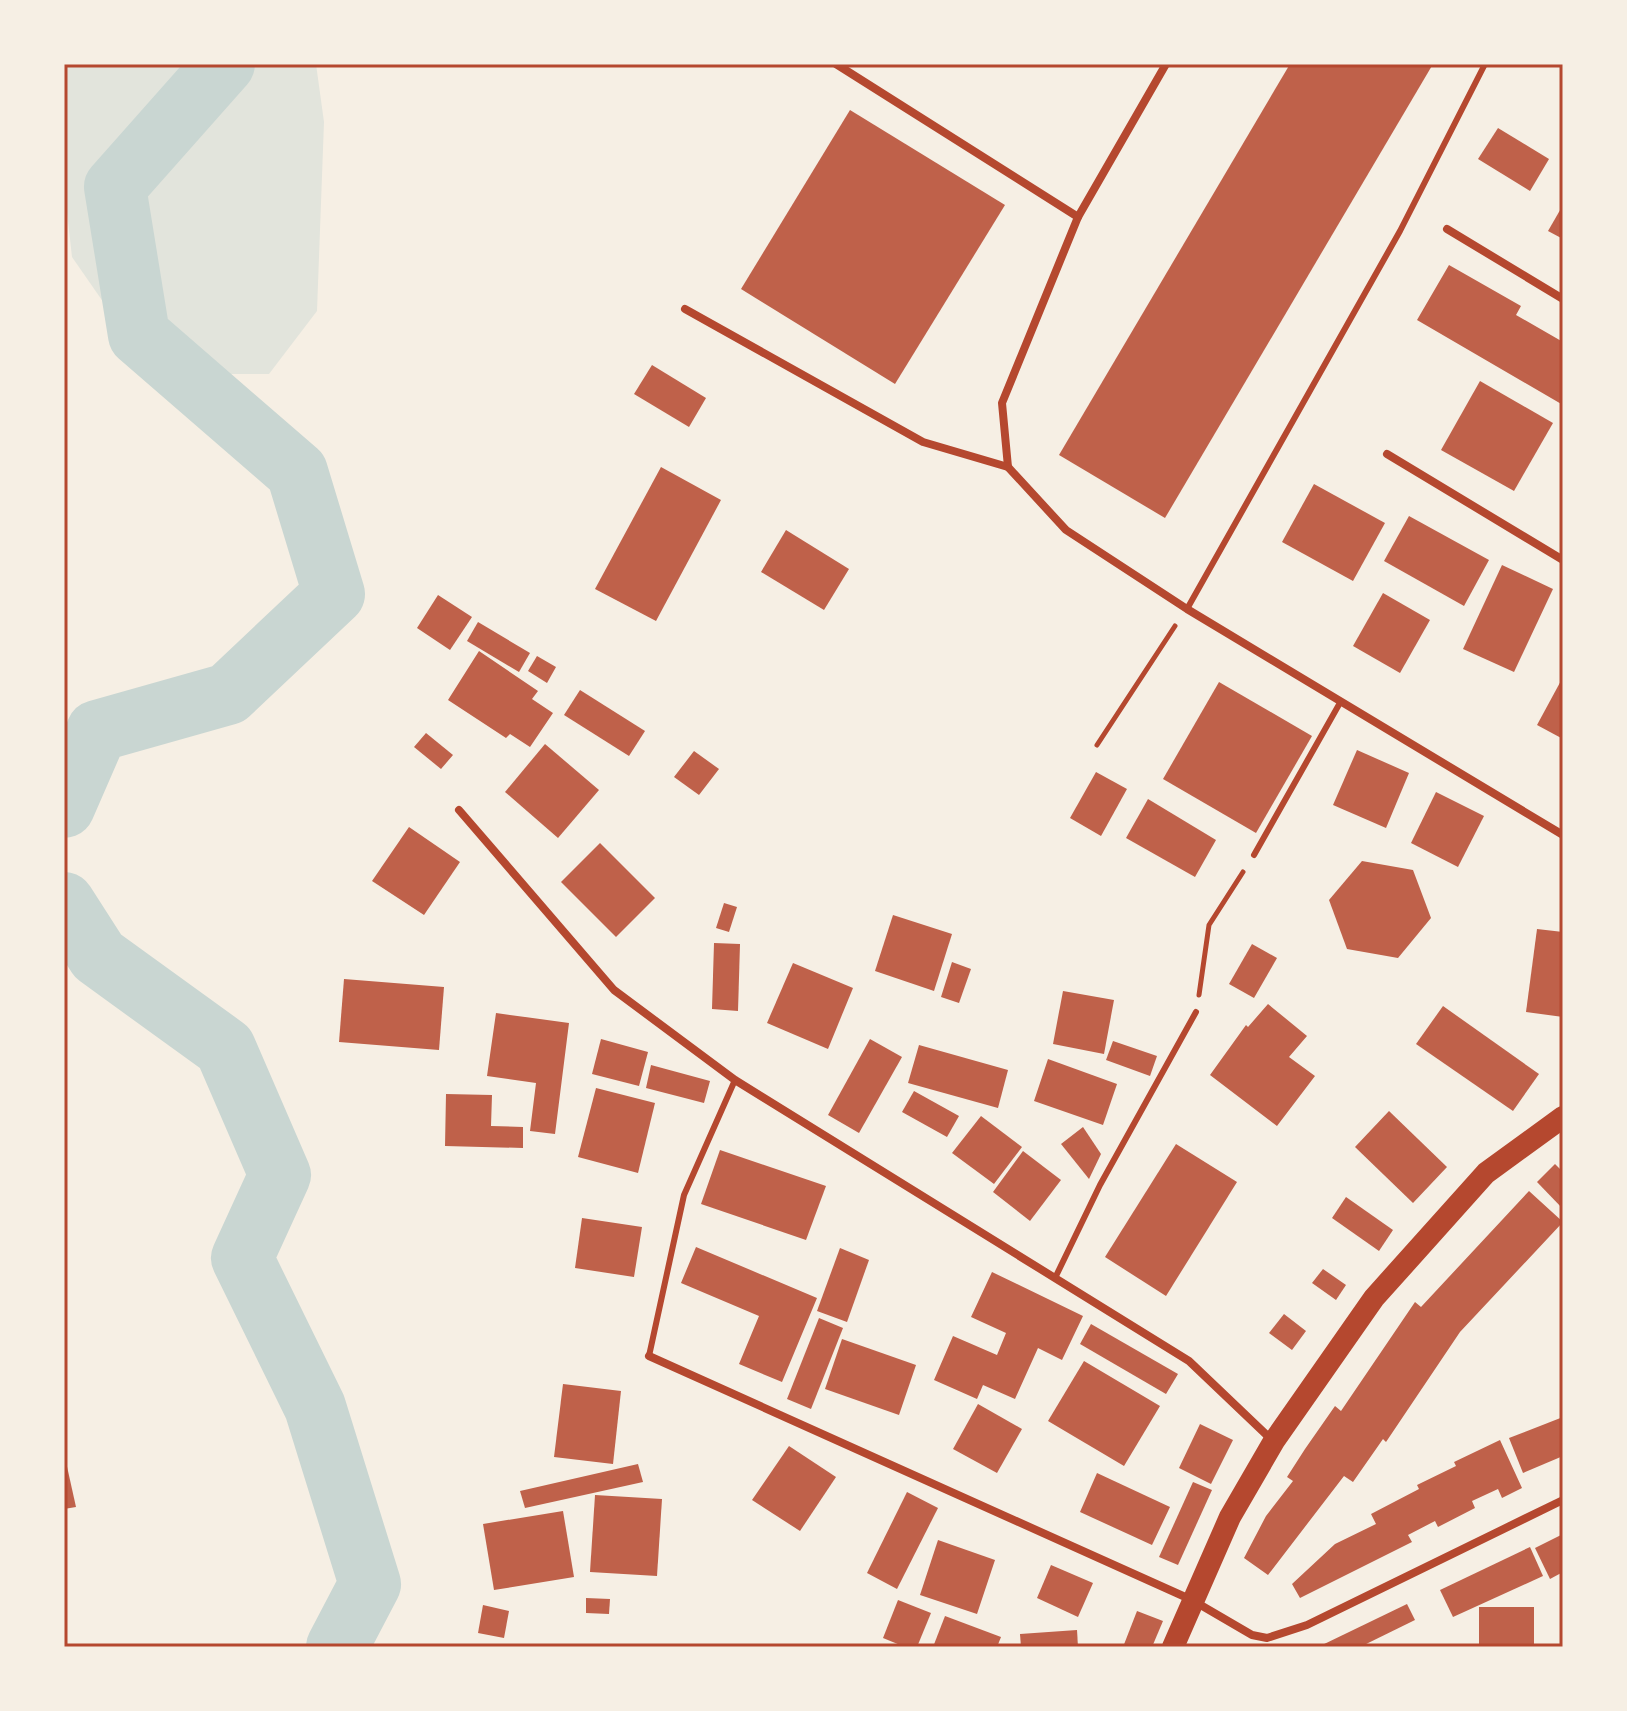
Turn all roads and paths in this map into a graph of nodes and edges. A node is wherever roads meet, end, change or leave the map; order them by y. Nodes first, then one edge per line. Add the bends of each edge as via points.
1 (836, 64) edge
2 (1166, 64) edge
3 (1485, 64) edge
4 (1078, 217) junction
5 (1447, 229) dead end
6 (1563, 299) edge
7 (685, 309) dead end
8 (1387, 454) dead end
9 (1008, 467) junction
10 (1563, 560) edge
11 (1187, 609) junction
12 (1341, 701) junction
13 (1097, 745) dead end
14 (459, 810) dead end
15 (1563, 835) edge
16 (1254, 855) joint
17 (1196, 1012) joint
18 (735, 1080) junction
19 (1563, 1117) edge
20 (1056, 1276) junction
21 (649, 1356) joint
22 (1274, 1441) junction
23 (1563, 1500) edge
24 (1192, 1600) junction
25 (1173, 1647) edge

1 - 4 street
2 - 4 street
3 - 11 lane via 1400,231
4 - 9 street via 1002,403
5 - 6 street
7 - 9 street via 923,442
8 - 10 street
9 - 11 street via 1066,530
11 - 12 street
11 - 13 path
12 - 15 street
12 - 16 lane
14 - 18 street via 614,990
16 - 17 path via 1209,925
17 - 20 lane
18 - 20 street
18 - 21 lane via 684,1195
19 - 22 highway via 1486,1173 1374,1298
20 - 22 street via 1189,1361
21 - 24 street
22 - 24 highway via 1230,1517
23 - 24 street via 1286,1633 1252,1635
24 - 25 highway

